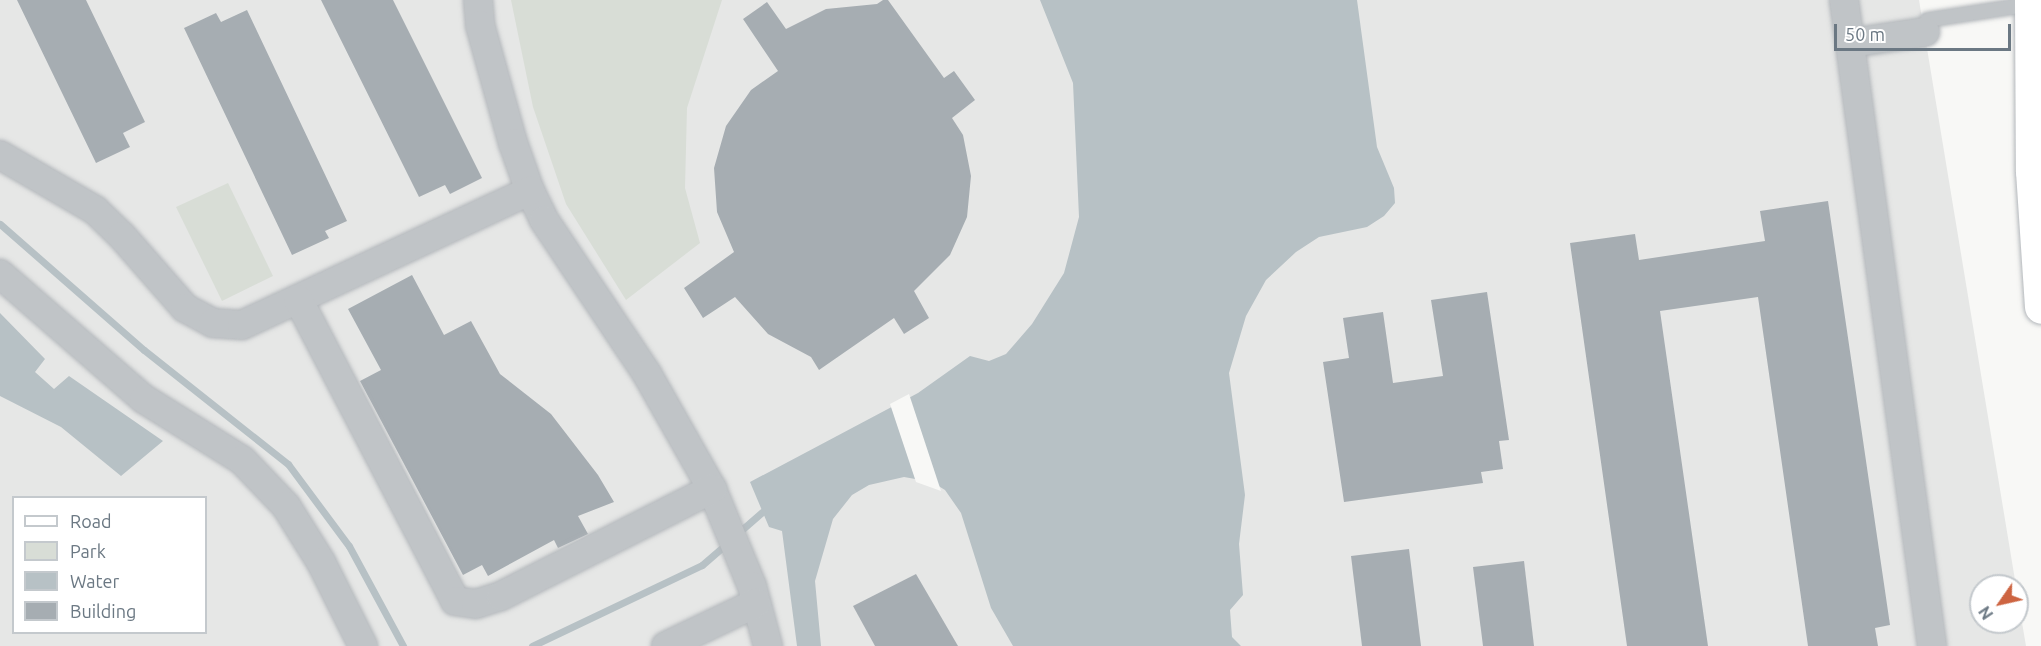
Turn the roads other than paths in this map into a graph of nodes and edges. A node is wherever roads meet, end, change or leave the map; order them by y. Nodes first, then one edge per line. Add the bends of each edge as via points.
1 (478, 0) edge
2 (1845, 0) edge
3 (2031, 2) edge
4 (1926, 26) joint
5 (1851, 43) junction
6 (0, 155) edge
7 (530, 191) junction
8 (0, 274) edge
9 (298, 298) junction
10 (2041, 307) edge
11 (712, 489) junction
12 (754, 594) junction
13 (363, 646) edge
14 (666, 646) edge
15 (768, 646) edge
16 (1932, 646) edge

1 - 7 street via 480,25
2 - 5 street
3 - 4 lane
3 - 10 main road via 2032,171
4 - 5 street
5 - 16 street
6 - 9 street via 95,210 185,308 213,323 242,325
7 - 9 street
7 - 11 street via 544,220 647,374
8 - 13 street via 144,399 243,459 286,506 321,562
9 - 11 street via 454,601 476,604 501,596
11 - 12 street
12 - 14 street
12 - 15 street

